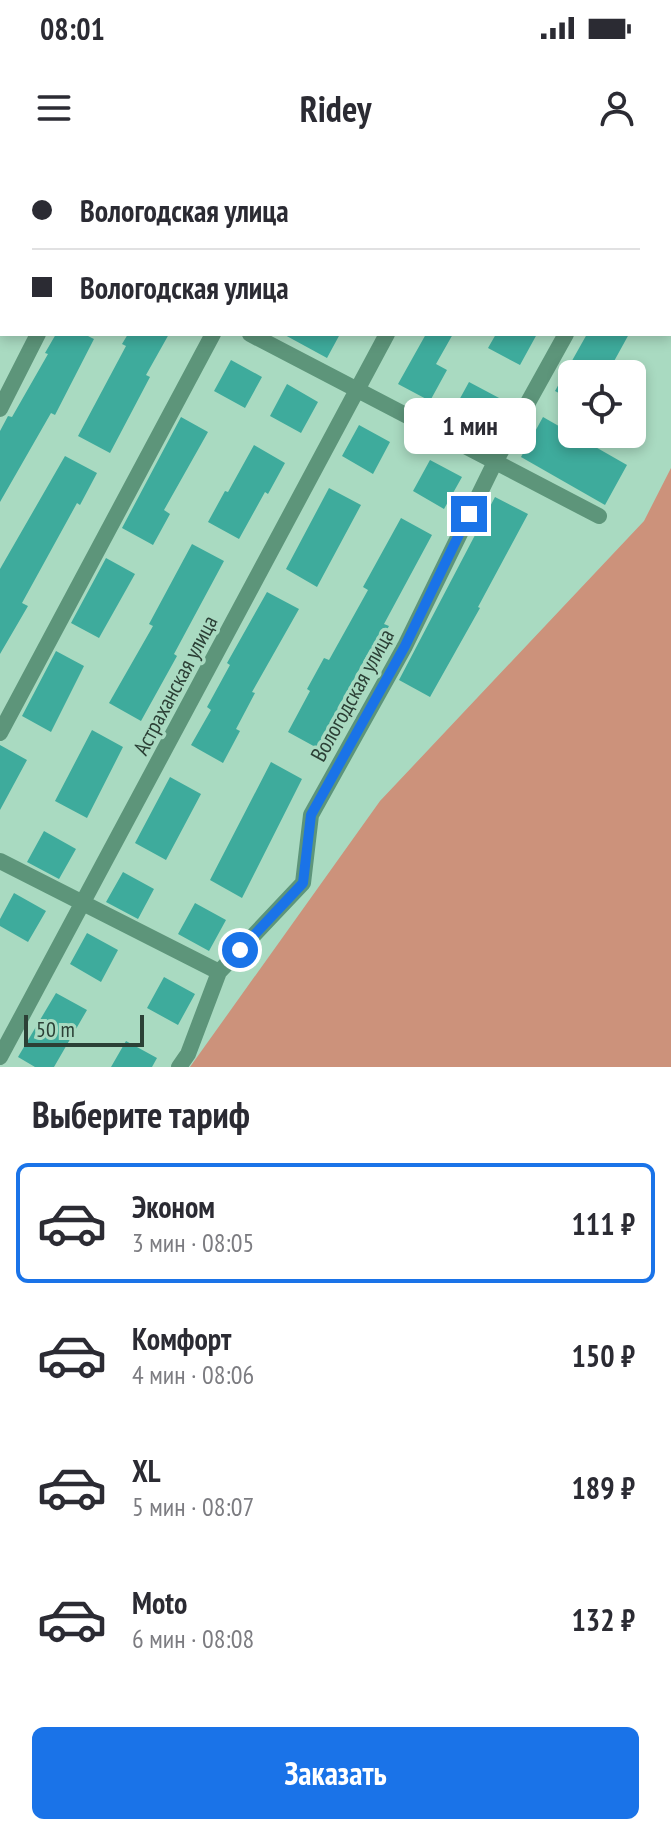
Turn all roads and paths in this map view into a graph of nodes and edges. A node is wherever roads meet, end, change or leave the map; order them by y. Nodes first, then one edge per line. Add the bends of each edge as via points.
1 (37, 336) edge
2 (212, 336) edge
3 (254, 336) edge
4 (386, 336) edge
5 (565, 336) edge
6 (358, 392) junction
7 (0, 409) edge
8 (495, 462) junction
9 (599, 516) dead end
10 (0, 733) edge
11 (0, 861) edge
12 (82, 904) junction
13 (219, 972) junction
14 (0, 1057) edge
15 (179, 1067) edge

1 - 7 street
2 - 10 street
3 - 6 street
4 - 6 street, Астраханская улица
5 - 8 street, Вологодская улица
6 - 8 street
6 - 12 street, Астраханская улица
8 - 9 street
8 - 13 street, Вологодская улица via 405,646 311,815 303,883
11 - 12 street
12 - 13 street
12 - 14 street, Астраханская улица
13 - 15 street, Вологодская улица

